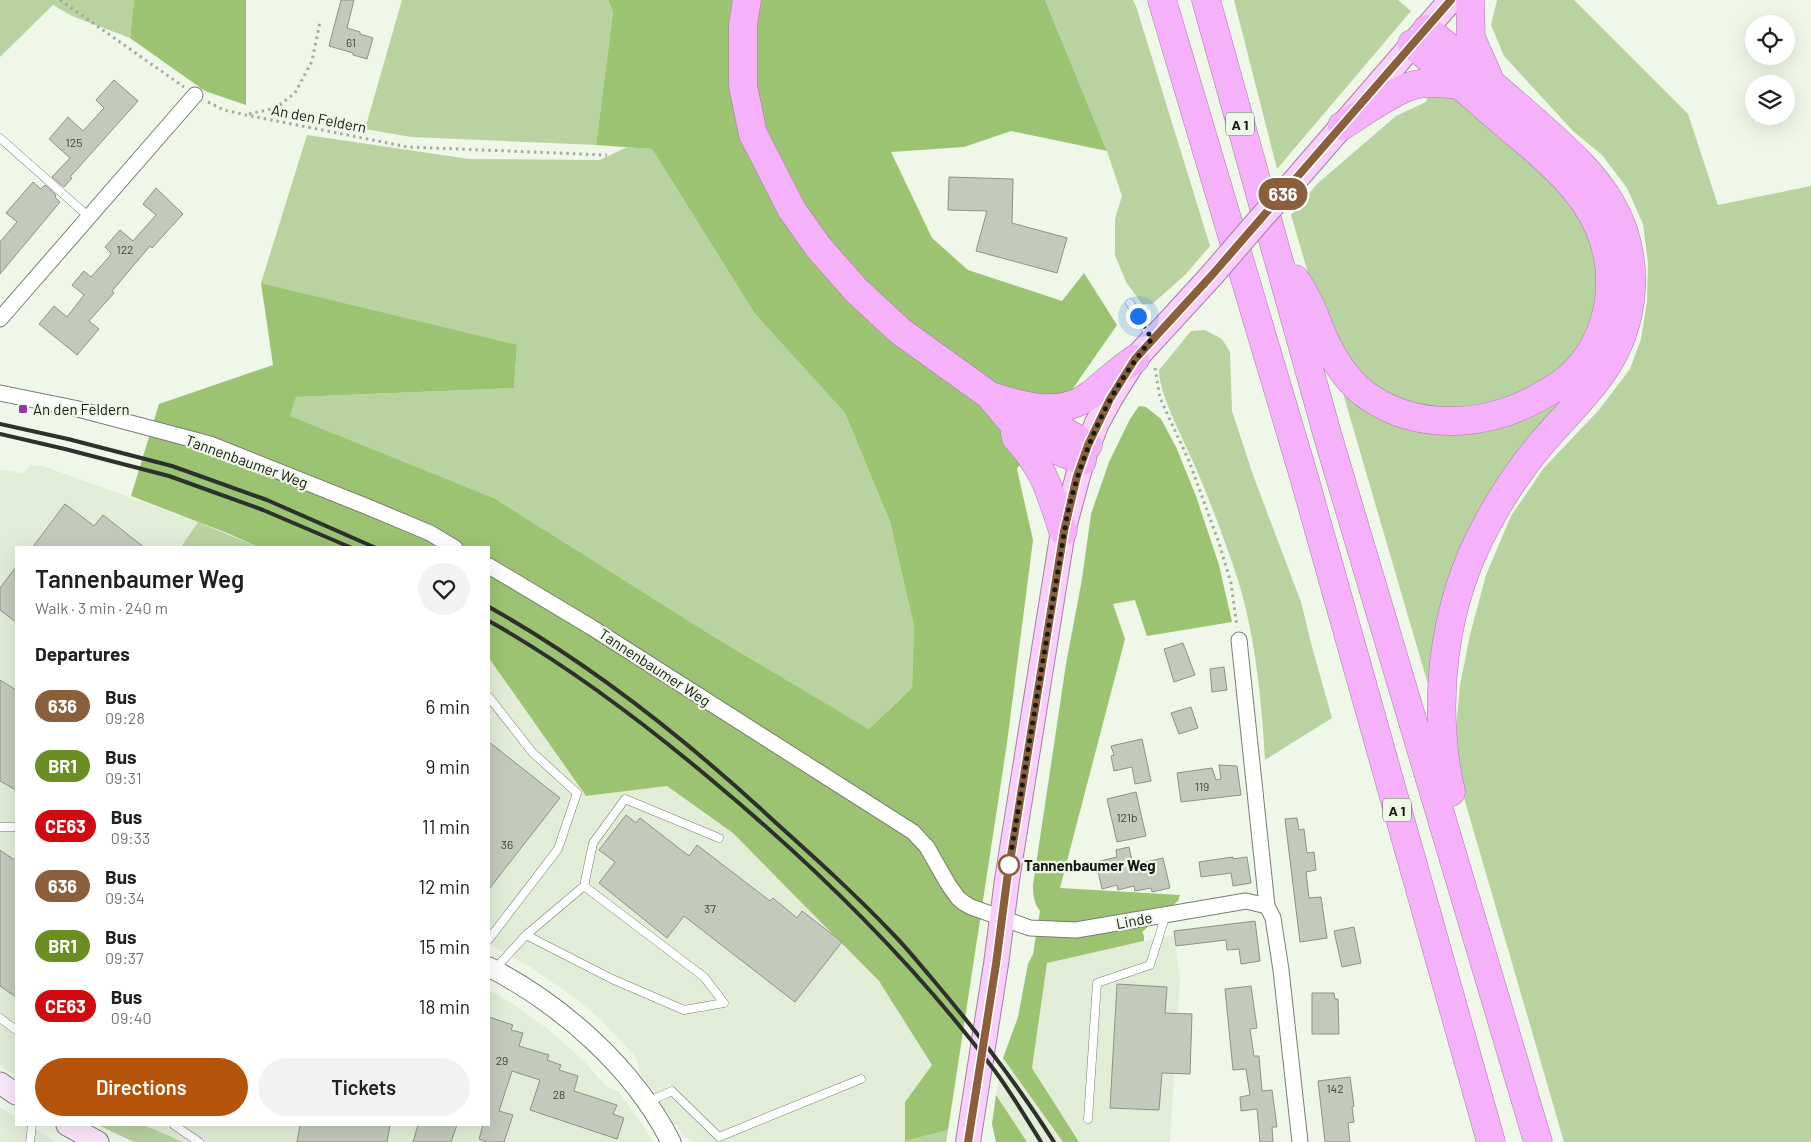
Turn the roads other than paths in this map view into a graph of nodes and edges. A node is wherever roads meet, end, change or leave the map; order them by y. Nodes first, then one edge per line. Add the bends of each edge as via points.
1 (747, 0) edge
2 (1147, 0) edge
3 (1162, 0) edge
4 (1206, 0) edge
5 (1451, 0) edge
6 (1470, 0) edge
7 (1420, 36) junction
8 (1178, 56) junction
9 (1490, 82) junction
10 (1460, 85) junction
11 (195, 95) road end
12 (1342, 126) junction
13 (0, 138) edge
14 (89, 216) junction
15 (1274, 248) junction
16 (1130, 303) dead end
17 (0, 319) edge
18 (1147, 355) junction
19 (0, 393) edge
20 (1015, 413) junction
21 (1085, 453) junction
22 (1065, 523) junction
23 (452, 546) edge
24 (490, 567) edge
25 (1239, 640) road end
26 (490, 698) edge
27 (0, 827) edge
28 (15, 827) edge
29 (720, 838) dead end
30 (584, 886) junction
31 (1464, 890) junction
32 (1267, 906) junction
33 (1166, 914) junction
34 (1001, 917) junction
35 (526, 935) junction
36 (490, 938) edge
37 (491, 968) edge
38 (0, 1018) edge
39 (15, 1029) edge
40 (861, 1079) dead end
41 (0, 1083) edge
42 (15, 1093) edge
43 (646, 1102) junction
44 (1088, 1119) dead end
45 (32, 1126) edge
46 (69, 1126) edge
47 (175, 1126) edge
48 (30, 1142) edge
49 (98, 1142) edge
50 (199, 1142) edge
51 (671, 1142) edge
52 (968, 1142) edge
53 (1300, 1142) edge
54 (1492, 1142) edge
55 (1538, 1142) edge

1 - 20 highway via 743,24 743,86 753,134 792,210 819,248 856,290 900,331
2 - 8 highway
3 - 8 highway, A 1
4 - 15 highway, A 1
5 - 7 main road
6 - 9 highway via 1471,38
7 - 9 highway
7 - 10 highway
7 - 12 main road
8 - 54 highway, A 1 via 1304,477
9 - 31 highway via 1556,140 1595,180 1622,228 1630,253 1632,279 1628,312 1616,350 1602,374 1541,444 1504,493 1468,562 1456,602 1446,646 1441,715 1444,764 1456,816
10 - 12 highway via 1412,85
10 - 15 highway via 1563,176 1588,208 1599,229 1610,268 1610,298 1598,339 1573,375 1530,402 1491,417 1438,421 1412,417 1386,407 1364,394 1342,370 1324,340 1308,299
11 - 14 street
12 - 18 main road, bridge via 1262,216
13 - 14 lane
14 - 17 street
15 - 31 highway, A 1
16 - 18 lane
18 - 20 highway via 1076,402 1053,409
18 - 21 main road via 1110,399
19 - 23 street, Tannenbaumer Weg via 74,408 210,444 430,533
20 - 21 highway
20 - 22 highway via 1016,438 1030,452
21 - 22 main road
22 - 34 main road
24 - 34 street, Tannenbaumer Weg via 591,626 913,832 927,847 958,898 972,907
25 - 32 street
26 - 36 lane via 532,752 577,792 558,849
27 - 28 lane
29 - 30 lane via 624,799 593,843
30 - 35 lane
30 - 35 lane via 704,977 724,1003 684,1010 612,979
31 - 55 highway, A 1
32 - 33 street, Linde via 1246,901
32 - 53 street via 1273,918 1281,970
33 - 34 street, Linde via 1076,930 1030,928
33 - 44 lane via 1150,965 1097,983
34 - 52 main road
35 - 37 lane
37 - 43 street via 537,995 570,1020 620,1070
38 - 39 lane
40 - 43 lane via 719,1137 672,1091
41 - 42 main road
43 - 51 street
45 - 48 lane
46 - 49 main road
47 - 50 lane

